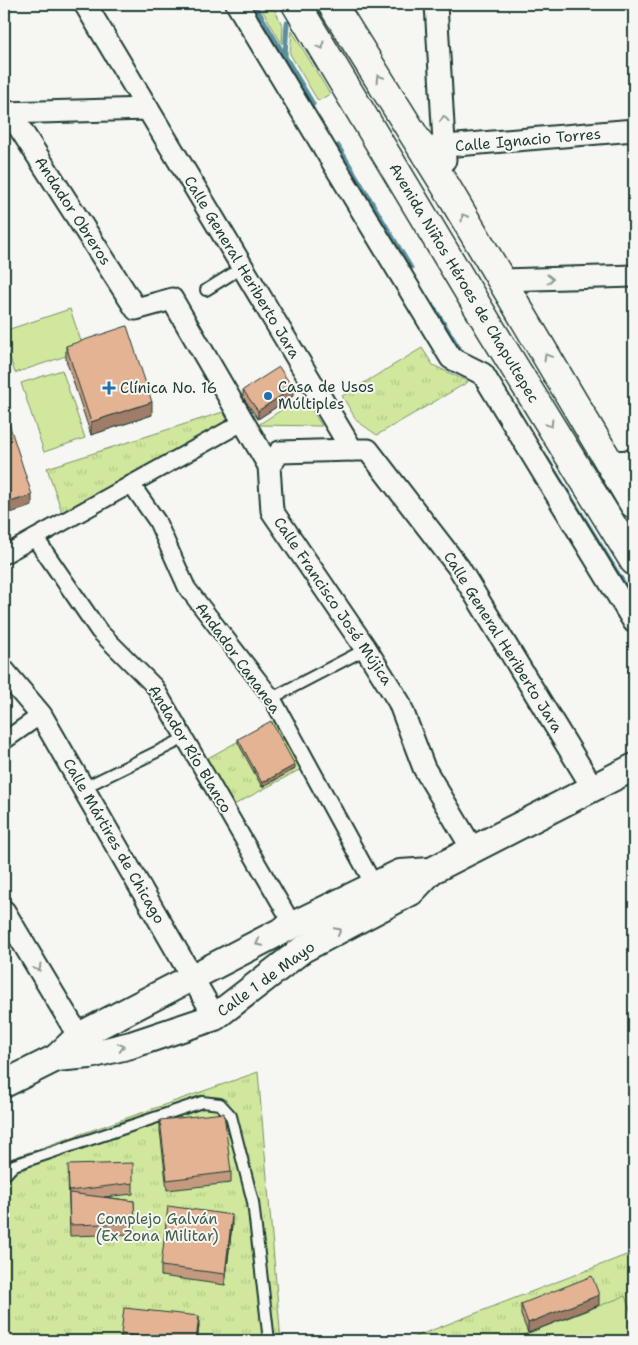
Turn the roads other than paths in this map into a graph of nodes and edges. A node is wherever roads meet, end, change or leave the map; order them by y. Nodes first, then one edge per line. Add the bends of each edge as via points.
1 (85, 4) edge
2 (237, 4) edge
3 (296, 4) edge
4 (332, 4) edge
5 (436, 4) edge
6 (148, 109) junction
7 (7, 113) edge
8 (634, 130) edge
9 (434, 148) junction
10 (243, 267) junction
11 (634, 276) edge
12 (501, 280) junction
13 (206, 290) dead end
14 (172, 299) joint
15 (243, 422) junction
16 (352, 450) junction
17 (622, 462) edge
18 (269, 466) junction
19 (131, 484) junction
20 (634, 504) edge
21 (35, 538) junction
22 (4, 555) edge
23 (634, 561) edge
24 (634, 622) edge
25 (366, 649) junction
26 (4, 670) edge
27 (272, 698) junction
28 (41, 716) junction
29 (185, 738) junction
30 (4, 740) edge
31 (634, 767) edge
32 (83, 788) junction
33 (593, 788) junction
34 (473, 850) junction
35 (431, 871) junction
36 (374, 885) junction
37 (4, 911) edge
38 (292, 925) junction
39 (10, 936) edge
40 (192, 977) junction
41 (215, 1017) junction
42 (84, 1045) junction
43 (4, 1084) edge
44 (4, 1176) edge
45 (269, 1341) edge

1 - 6 street, Calle General Heriberto Jara
2 - 24 street via 451,358 483,374
3 -> 23 main road, Avenida Niños Héroes de Chapultepec
9 -> 4 main road
9 -> 5 street
6 - 7 street
6 - 10 street, Calle General Heriberto Jara
7 - 14 street, Andador Obreros via 136,309
8 - 9 street, Calle Ignacio Torres
12 -> 9 main road via 444,185
10 - 13 lane
10 - 16 street, Calle General Heriberto Jara
12 -> 11 street
17 -> 12 main road
14 - 15 street, Calle Francisco José Mújica
15 - 18 street, Calle Francisco José Mújica
15 - 19 street
16 - 18 street via 280,452
16 - 33 street, Calle General Heriberto Jara via 368,450 459,568
17 - 20 main road
18 - 25 street, Calle Francisco José Mújica via 272,511
19 - 21 street
19 - 27 street, Andador Cananea via 157,521 187,588
21 - 22 street
21 - 29 street, Andador Río Blanco via 99,631 155,687
25 - 27 lane
25 - 34 street, Calle Francisco José Mújica via 399,702 424,768
26 - 28 street, Calle Mártires de Chicago
27 - 36 street, Andador Cananea
28 - 30 street
28 - 32 street, Calle Mártires de Chicago
29 - 32 lane
29 - 38 street, Andador Río Blanco
31 - 33 street, Calle 1 de Mayo
32 - 40 street, Calle Mártires de Chicago
33 - 34 street, Calle 1 de Mayo
34 - 35 street, Calle 1 de Mayo
35 - 36 street, Calle 1 de Mayo via 400,873
41 -> 35 street, Calle 1 de Mayo via 304,949 411,892
36 - 38 street, Calle 1 de Mayo
37 - 39 street
38 -> 40 street, Calle 1 de Mayo
39 -> 42 street
40 - 41 street, Calle Mártires de Chicago
40 - 42 street, Calle 1 de Mayo
42 -> 41 street, Calle 1 de Mayo via 130,1045
42 - 43 street, Calle 1 de Mayo
44 - 45 lane via 14,1165 202,1102 220,1104 231,1116 253,1202

